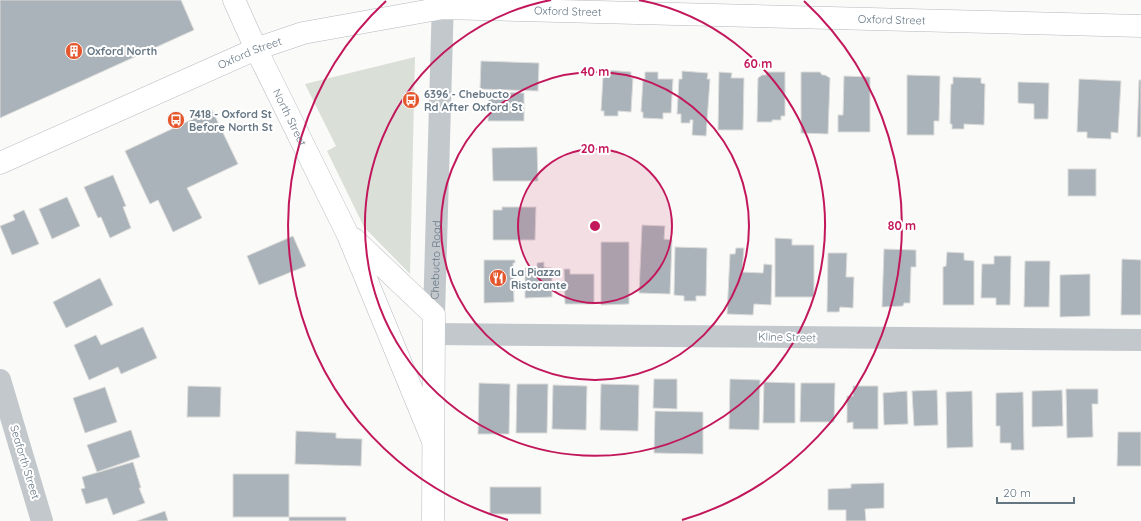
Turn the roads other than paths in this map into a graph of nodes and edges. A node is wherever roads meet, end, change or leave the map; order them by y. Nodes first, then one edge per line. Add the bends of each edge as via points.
1 (234, 0) edge
2 (443, 4) edge
3 (1141, 26) edge
4 (256, 49) junction
5 (0, 163) edge
6 (348, 234) junction
7 (434, 324) junction
8 (1141, 340) edge
9 (0, 380) edge
10 (433, 441) junction
11 (42, 521) edge
12 (433, 521) edge

1 - 4 main road, North Street
2 - 3 main road, Oxford Street
2 - 4 main road, Oxford Street via 303,33
2 - 7 street, Chebucto Road
4 - 5 main road, Oxford Street
4 - 6 main road, North Street
6 - 7 main road, North Street
6 - 10 main road, North Street
7 - 8 street, Kline Street
7 - 10 main road, Chebucto Road
9 - 11 street, Seaforth Street
10 - 12 main road, Chebucto Road

